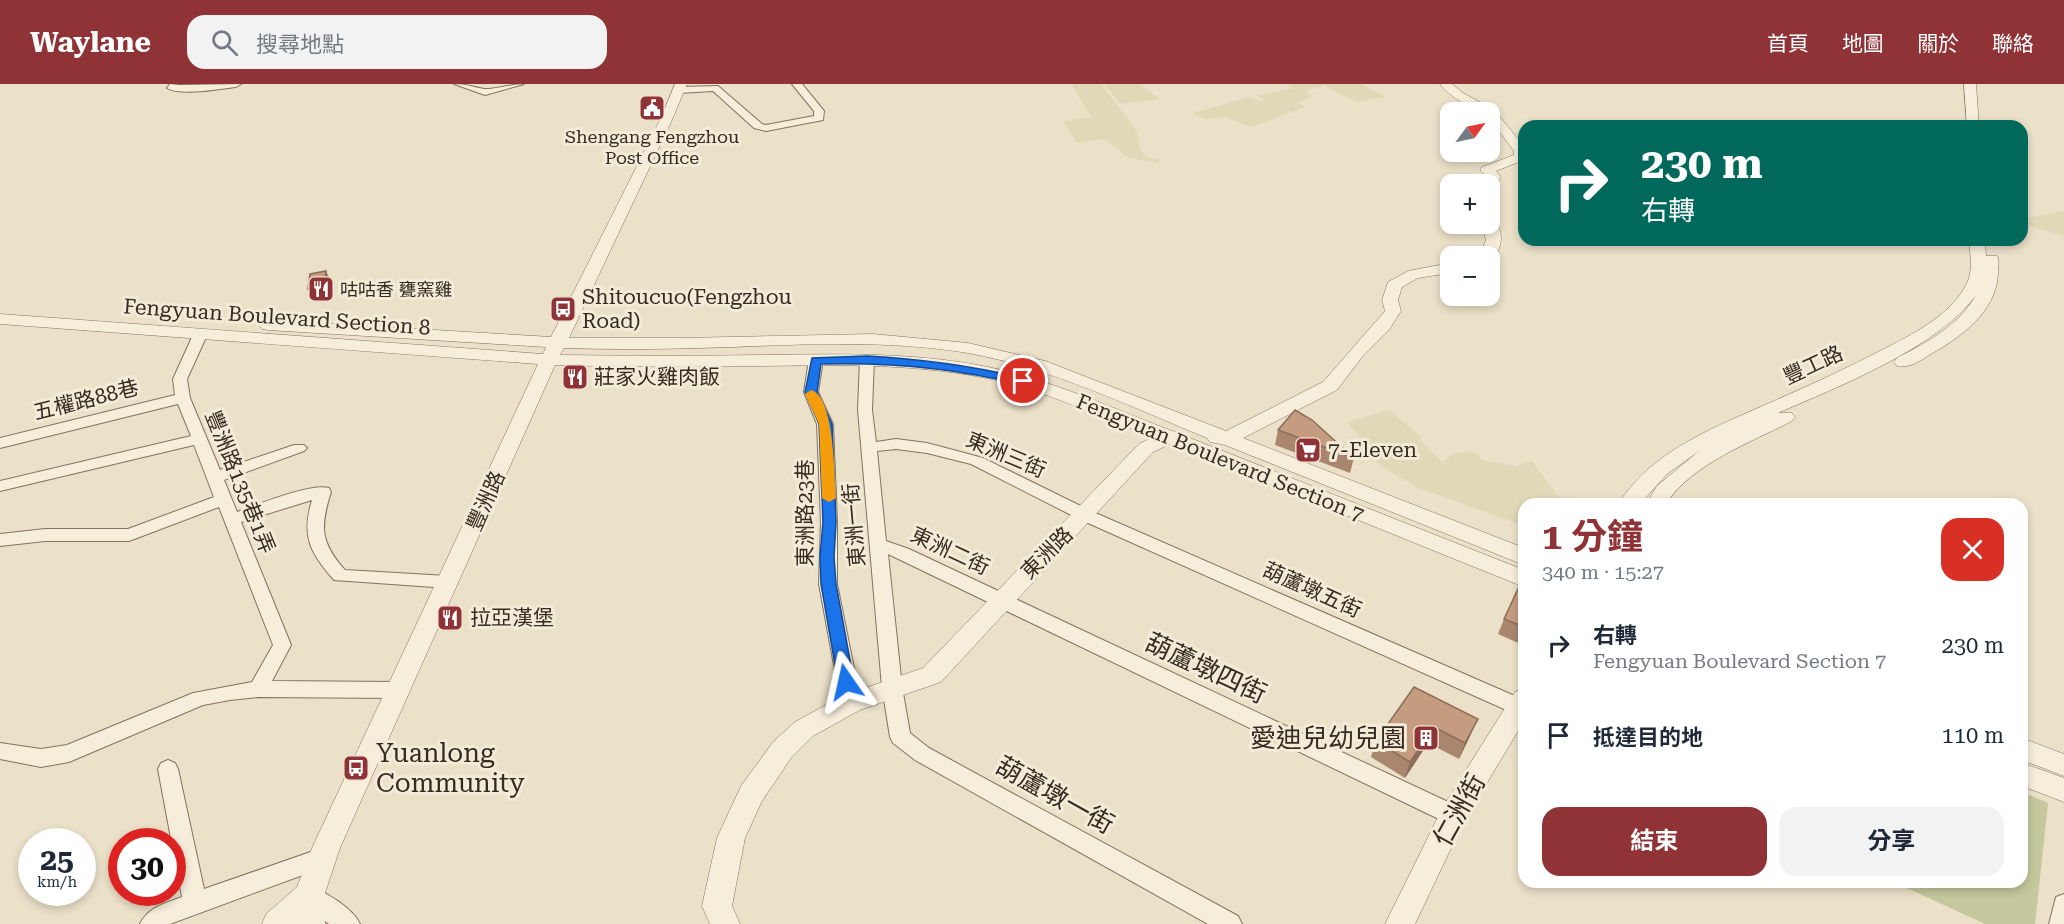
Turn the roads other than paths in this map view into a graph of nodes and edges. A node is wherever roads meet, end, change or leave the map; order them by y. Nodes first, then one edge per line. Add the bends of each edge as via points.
1 (175, 84) edge
2 (236, 84) edge
3 (459, 84) edge
4 (519, 84) edge
5 (797, 84) edge
6 (1446, 84) edge
7 (1970, 84) edge
8 (1982, 84) edge
9 (680, 87) edge
10 (1973, 120) edge
11 (1985, 120) edge
12 (1518, 148) edge
13 (1518, 158) edge
14 (1491, 174) edge
15 (1978, 246) edge
16 (1990, 246) edge
17 (1440, 270) edge
18 (0, 307) edge
19 (0, 319) edge
20 (200, 335) junction
21 (554, 351) junction
22 (867, 359) junction
23 (816, 360) junction
24 (183, 398) junction
25 (1170, 437) junction
26 (198, 439) junction
27 (1226, 439) junction
28 (0, 443) edge
29 (870, 447) junction
30 (299, 448) dead end
31 (214, 478) junction
32 (0, 486) edge
33 (1633, 498) edge
34 (1660, 498) edge
35 (222, 500) junction
36 (1085, 515) junction
37 (231, 520) junction
38 (0, 540) edge
39 (879, 545) junction
40 (1518, 555) edge
41 (1518, 577) edge
42 (448, 582) junction
43 (1001, 600) junction
44 (892, 687) junction
45 (258, 689) junction
46 (397, 690) junction
47 (1518, 701) edge
48 (851, 703) junction
49 (1518, 709) edge
50 (0, 751) edge
51 (2028, 751) edge
52 (2064, 765) edge
53 (168, 769) dead end
54 (2028, 776) edge
55 (2064, 790) edge
56 (1453, 815) junction
57 (322, 858) junction
58 (195, 903) junction
59 (2064, 905) edge
60 (310, 910) edge
61 (152, 924) edge
62 (277, 924) edge
63 (348, 924) edge
64 (725, 924) edge
65 (1230, 924) edge
66 (1400, 924) edge
67 (2061, 924) edge

1 - 2 street via 172,88
3 - 4 street via 485,92
5 - 9 street via 819,111 819,118 766,128 758,126 715,88
6 - 12 street via 1452,93 1490,112
7 - 10 street
8 - 11 street
9 - 21 street, 豐洲路
13 - 14 street via 1487,170
15 - 33 street, 豐工路 via 1977,280 1949,316 1916,339 1834,381 1694,445 1664,464
16 - 34 street, 豐工路 via 1992,270 1984,301 1957,329 1905,361 1708,454
17 - 27 street, 東洲路 via 1414,274 1398,282 1391,295 1393,311 1383,326 1324,390
18 - 21 street, Fengyuan Boulevard Section 8
19 - 20 street, Fengyuan Boulevard Section 8
20 - 21 street, Fengyuan Boulevard Section 8
20 - 24 street, 豐洲路135巷1弄 via 180,379
21 - 23 street, Fengyuan Boulevard Section 7
21 - 27 street, Fengyuan Boulevard Section 7 via 635,344 820,339 932,344 1014,357
21 - 42 street, 豐洲路
22 - 23 street, Fengyuan Boulevard Section 7
22 - 25 street, Fengyuan Boulevard Section 7 via 924,363 1023,381
22 - 29 street, 東洲一街 via 865,410
23 - 48 street, 東洲路23巷 via 811,392 825,424 830,522 828,584
24 - 26 street, 豐洲路135巷1弄
24 - 28 street, 五權路88巷
25 - 27 street, 東洲路
25 - 36 street, 東洲路 via 1146,448
25 - 41 street, Fengyuan Boulevard Section 7
26 - 31 street, 豐洲路135巷1弄
26 - 32 street
27 - 40 street, Fengyuan Boulevard Section 7
29 - 36 street, 東洲三街 via 896,444 977,460
29 - 39 street, 東洲一街
30 - 31 street
31 - 35 street, 豐洲路135巷1弄
35 - 37 street, 豐洲路135巷1弄
35 - 38 street via 129,535 45,535
36 - 43 street, 東洲路
36 - 47 street, 葫蘆墩五街
37 - 42 street via 323,492 315,514 315,535 321,555 340,576
37 - 45 street, 豐洲路135巷1弄 via 282,645
39 - 43 street, 東洲二街
39 - 44 street, 東洲一街
42 - 46 street, 豐洲路
43 - 44 street, 東洲路 via 932,675
43 - 56 street, 葫蘆墩四街
44 - 48 street, 東洲路
44 - 65 street, 葫蘆墩一街 via 900,737 922,754
45 - 46 street
45 - 50 street via 200,699 69,753 41,758
46 - 57 street, 豐洲路
48 - 64 street, 東洲路 via 820,718 793,739 772,761 751,794 731,838 720,883 717,906
49 - 56 street, 仁洲街
51 - 52 street
53 - 58 street
54 - 55 street
56 - 66 street, 仁洲街
57 - 58 street
57 - 60 street, 豐洲路
58 - 61 street
59 - 67 street
60 - 62 street
60 - 63 street

